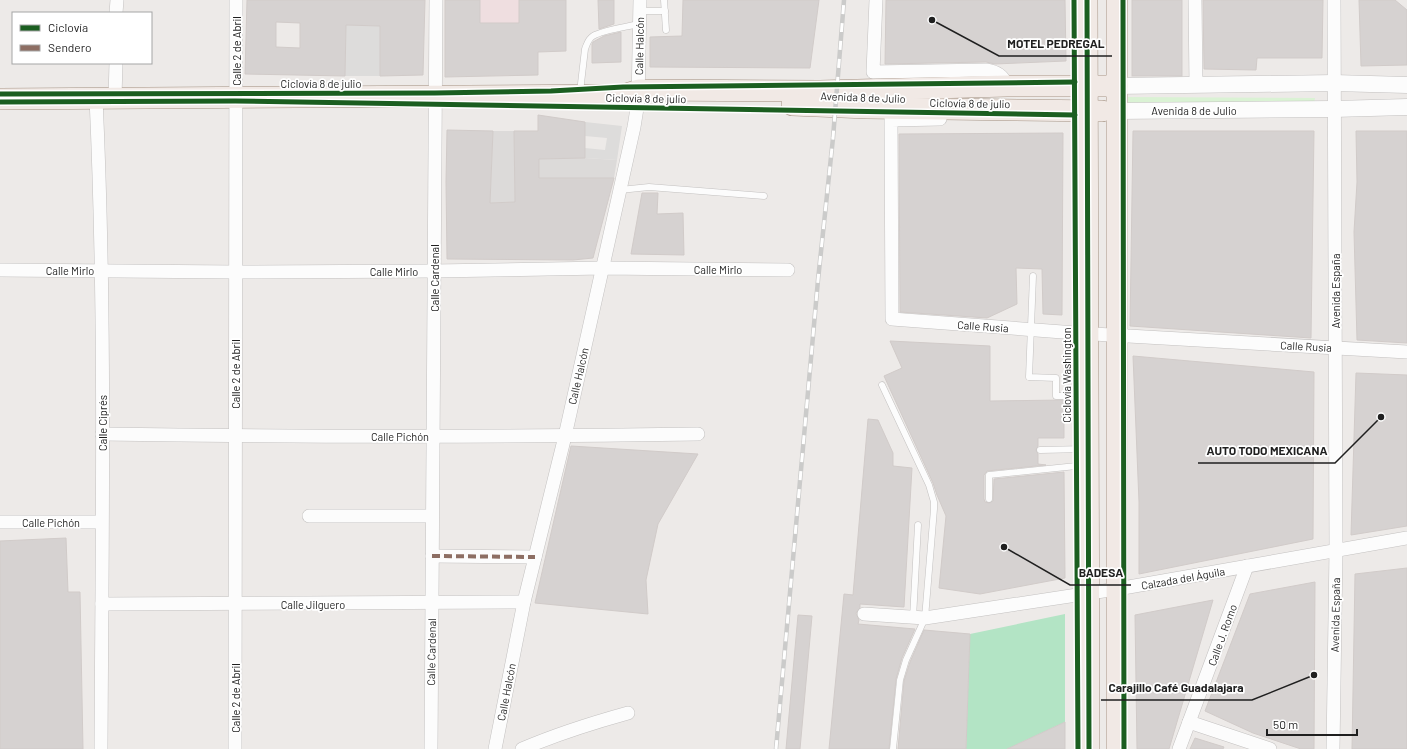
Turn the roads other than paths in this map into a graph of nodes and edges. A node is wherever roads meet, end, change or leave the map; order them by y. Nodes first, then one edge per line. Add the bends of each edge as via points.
1 (116, 0) edge
2 (236, 0) edge
3 (436, 0) edge
4 (664, 0) edge
5 (876, 0) edge
6 (1087, 0) edge
7 (1117, 0) edge
8 (1195, 0) edge
9 (1334, 0) edge
10 (665, 11) junction
11 (116, 12) edge
12 (640, 12) edge
13 (666, 30) dead end
14 (116, 64) edge
15 (1334, 83) junction
16 (1196, 85) junction
17 (1407, 85) edge
18 (1007, 86) junction
19 (1117, 86) junction
20 (1087, 87) junction
21 (435, 96) junction
22 (580, 96) junction
23 (633, 96) junction
24 (106, 98) junction
25 (235, 98) junction
26 (0, 99) edge
27 (1407, 107) edge
28 (1334, 109) junction
29 (1023, 110) junction
30 (1088, 111) junction
31 (1117, 111) junction
32 (620, 190) junction
33 (764, 196) dead end
34 (603, 268) junction
35 (0, 270) edge
36 (101, 270) junction
37 (788, 270) dead end
38 (434, 271) junction
39 (235, 272) junction
40 (1033, 276) dead end
41 (1031, 330) junction
42 (1087, 334) junction
43 (1117, 335) junction
44 (1335, 347) junction
45 (1407, 352) edge
46 (882, 385) dead end
47 (1076, 396) dead end
48 (102, 434) junction
49 (698, 434) dead end
50 (235, 436) junction
51 (433, 436) junction
52 (564, 436) junction
53 (1040, 450) dead end
54 (1087, 457) junction
55 (989, 499) dead end
56 (309, 516) dead end
57 (432, 516) junction
58 (0, 522) edge
59 (102, 522) junction
60 (918, 526) dead end
61 (1407, 538) edge
62 (1336, 550) junction
63 (432, 556) junction
64 (535, 557) junction
65 (1247, 566) junction
66 (1117, 589) junction
67 (1088, 594) junction
68 (524, 602) junction
69 (102, 604) junction
70 (235, 604) junction
71 (432, 604) junction
72 (864, 614) dead end
73 (919, 618) junction
74 (628, 713) dead end
75 (1189, 722) junction
76 (1085, 744) edge
77 (101, 749) edge
78 (235, 749) edge
79 (431, 749) edge
80 (495, 749) edge
81 (522, 749) edge
82 (893, 749) edge
83 (1117, 749) edge
84 (1179, 749) edge
85 (1270, 749) edge
86 (1333, 749) edge

1 - 11 street
2 - 25 street, Calle 2 de Abril
3 - 21 street, Calle Cardenal
4 - 10 lane
5 - 18 street via 874,72 994,71 1001,74
6 - 20 main road
7 - 19 main road
8 - 16 street
9 - 15 street, Avenida España
10 - 12 lane
10 - 13 lane
12 - 22 lane via 587,42
12 - 23 street, Calle Halcón
14 - 24 street, Calle Ciprés
15 - 16 street, Avenida 8 de Julio
15 - 17 street, Avenida 8 de Julio
15 - 28 street, Avenida España
16 - 19 street, Avenida 8 de Julio
18 - 20 main road, Avenida 8 de Julio
18 - 23 main road, Avenida 8 de Julio
19 - 20 main road, Avenida 8 de Julio
19 - 31 main road
20 - 30 main road
21 - 22 main road, Avenida 8 de Julio
21 - 25 main road, Avenida 8 de Julio
21 - 38 street, Calle Cardenal
22 - 23 main road, Avenida 8 de Julio
23 - 29 main road, Avenida 8 de Julio via 867,108
23 - 32 street, Calle Halcón via 634,127
24 - 25 main road, Avenida 8 de Julio
24 - 26 main road, Avenida 8 de Julio
24 - 36 street, Calle Ciprés
25 - 39 street, Calle 2 de Abril
27 - 28 street, Avenida 8 de Julio
28 - 31 street, Avenida 8 de Julio
28 - 44 street, Avenida España
29 - 30 main road, Avenida 8 de Julio
29 - 41 street, Calle Rusia via 1011,118 891,120 892,319
30 - 31 main road, Avenida 8 de Julio
30 - 42 main road
31 - 43 main road
32 - 33 lane via 649,187
32 - 34 street, Calle Halcón
34 - 37 street, Calle Mirlo
34 - 38 street, Calle Mirlo
34 - 52 street, Calle Halcón
35 - 36 street, Calle Mirlo
36 - 39 street, Calle Mirlo
36 - 48 street, Calle Ciprés
38 - 39 street, Calle Mirlo
38 - 51 street, Calle Cardenal
39 - 50 street, Calle 2 de Abril
40 - 41 lane
41 - 42 street, Calle Rusia
41 - 47 lane via 1028,377 1056,378 1056,396
42 - 43 street, Calle Rusia
42 - 54 main road
43 - 44 street, Calle Rusia
43 - 66 main road
44 - 45 street, Calle Rusia
44 - 62 street, Avenida España
46 - 73 lane via 929,485 934,502
48 - 50 street, Calle Pichón
48 - 59 street, Calle Ciprés
49 - 52 street, Calle Pichón
50 - 51 street, Calle Pichón
50 - 70 street, Calle 2 de Abril
51 - 52 street, Calle Pichón
51 - 57 street, Calle Cardenal
52 - 64 street, Calle Halcón
53 - 54 lane
54 - 55 lane via 989,475
54 - 67 main road
56 - 57 street
57 - 63 street, Calle Cardenal
58 - 59 street, Calle Pichón
59 - 69 street, Calle Ciprés
60 - 73 lane
61 - 62 street, Calzada del Águila
62 - 65 street, Calzada del Águila
62 - 86 street, Avenida España
63 - 64 street
63 - 71 street, Calle Cardenal
64 - 68 street, Calle Halcón
65 - 66 street, Calzada del Águila
65 - 75 street, Calle J. Romo
66 - 67 street, Calzada del Águila
66 - 83 main road
67 - 73 street, Calzada del Águila
67 - 76 main road
68 - 71 street, Calle Jilguero
68 - 80 street, Calle Halcón
69 - 70 street, Calle Jilguero
69 - 77 street, Calle Ciprés
70 - 71 street, Calle Jilguero
70 - 78 street, Calle 2 de Abril
71 - 79 street, Calle Cardenal
72 - 73 street, Calzada del Águila
73 - 82 lane via 900,680
74 - 81 street via 552,736
75 - 84 street, Calle J. Romo
75 - 85 street

